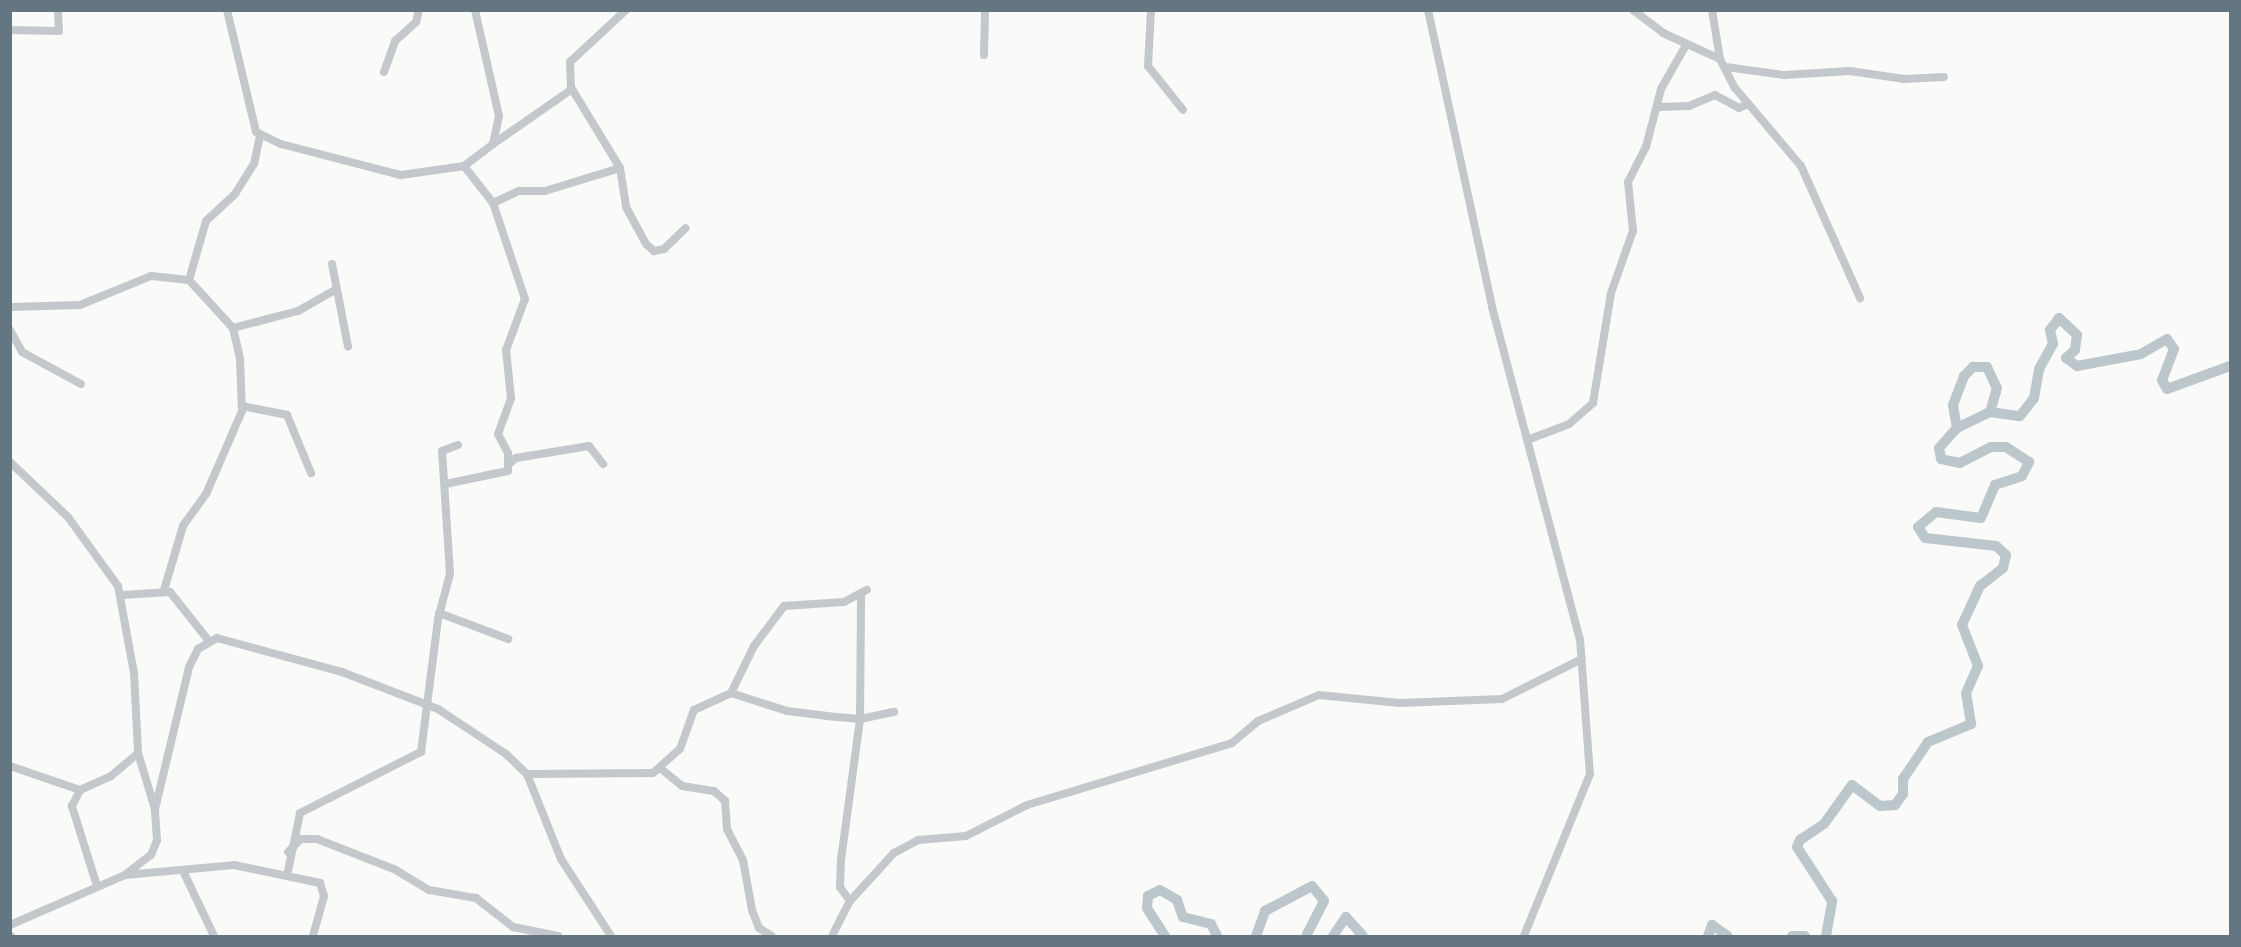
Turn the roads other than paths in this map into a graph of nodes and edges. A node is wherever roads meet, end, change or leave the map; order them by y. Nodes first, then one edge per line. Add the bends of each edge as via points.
1 (58, 10) edge
2 (227, 10) edge
3 (419, 10) edge
4 (475, 10) edge
5 (626, 10) edge
6 (985, 10) edge
7 (1151, 10) edge
8 (1428, 10) edge
9 (1633, 10) edge
10 (1712, 10) edge
11 (10, 30) edge
12 (1686, 45) junction
13 (984, 55) dead end
14 (1723, 63) junction
15 (384, 72) dead end
16 (1944, 77) dead end
17 (571, 89) junction
18 (1748, 104) junction
19 (1658, 107) junction
20 (1183, 110) dead end
21 (260, 135) junction
22 (493, 144) junction
23 (464, 166) junction
24 (620, 168) junction
25 (493, 203) junction
26 (686, 228) dead end
27 (332, 264) dead end
28 (189, 280) junction
29 (335, 290) junction
30 (1860, 298) dead end
31 (10, 307) edge
32 (232, 328) junction
33 (10, 330) edge
34 (348, 346) dead end
35 (81, 384) dead end
36 (242, 406) junction
37 (1530, 439) junction
38 (458, 445) dead end
39 (10, 462) edge
40 (509, 464) junction
41 (603, 464) dead end
42 (311, 473) dead end
43 (445, 484) junction
44 (164, 590) junction
45 (122, 595) junction
46 (439, 613) junction
47 (508, 639) dead end
48 (208, 640) junction
49 (1582, 659) junction
50 (731, 693) junction
51 (428, 705) junction
52 (894, 712) dead end
53 (860, 719) junction
54 (138, 753) junction
55 (10, 766) edge
56 (660, 768) junction
57 (527, 774) junction
58 (80, 790) junction
59 (155, 809) junction
60 (288, 852) junction
61 (184, 873) junction
62 (125, 875) junction
63 (287, 876) junction
64 (97, 886) junction
65 (850, 901) junction
66 (10, 925) edge
67 (214, 936) edge
68 (312, 936) edge
69 (558, 936) edge
70 (610, 936) edge
71 (772, 936) edge
72 (832, 936) edge
73 (1524, 936) edge

1 - 11 street via 59,31
2 - 21 street via 249,120
3 - 15 street via 416,22 395,41
4 - 22 street via 499,116
5 - 17 street via 570,62
6 - 13 street
7 - 20 street via 1148,66
8 - 37 street via 1492,307
9 - 12 street
10 - 14 street
12 - 14 street
12 - 19 street via 1661,89
14 - 16 street via 1784,75 1850,71 1904,79
14 - 18 street
17 - 22 street
17 - 24 street
18 - 19 street via 1740,108 1715,96 1689,106
18 - 30 street via 1801,166
19 - 37 street via 1628,182 1633,231 1611,293 1593,403 1569,424
21 - 23 street via 401,175
21 - 28 street via 255,161 235,194 206,222
22 - 23 street
23 - 25 street
24 - 25 street via 545,191 519,191
24 - 26 street via 629,216 650,249 664,249
25 - 40 street via 525,291 507,347 511,398 498,435
27 - 29 street
28 - 31 street via 151,276 80,305
28 - 32 street
29 - 32 street via 298,311
29 - 34 street
32 - 36 street
33 - 35 street via 22,352
36 - 42 street via 287,415
36 - 44 street via 206,494 183,526
37 - 49 street
38 - 43 street via 442,451
39 - 45 street via 68,517 114,576
40 - 41 street via 516,458 589,446
40 - 43 street via 502,475
43 - 46 street via 450,574
44 - 45 street
44 - 48 street
45 - 54 street
46 - 47 street
46 - 51 street
48 - 51 street via 234,640 342,672
48 - 59 street via 189,667
49 - 65 street via 1502,699 1400,703 1318,695 1258,721 1232,743 1027,805 966,836 905,845
49 - 73 street via 1590,774
50 - 53 street via 787,711
50 - 53 street via 753,646 784,606 839,603 864,593
50 - 56 street via 694,710 680,749
51 - 57 street
51 - 60 street via 419,756 300,813
52 - 53 street
53 - 65 street via 841,860 840,887
54 - 58 street via 111,776
54 - 59 street
55 - 58 street
56 - 57 street via 631,777 545,770
56 - 71 street via 682,786 714,791 725,801 728,829 743,860 752,910 759,928
57 - 70 street via 561,859
58 - 64 street via 72,812
59 - 62 street via 157,840 151,855
60 - 63 street
60 - 69 street via 301,839 317,839 394,869 429,890 476,898 513,927
61 - 62 street
61 - 63 street via 234,865
61 - 67 street
62 - 64 street
63 - 68 street via 324,886
64 - 66 street
65 - 72 street

